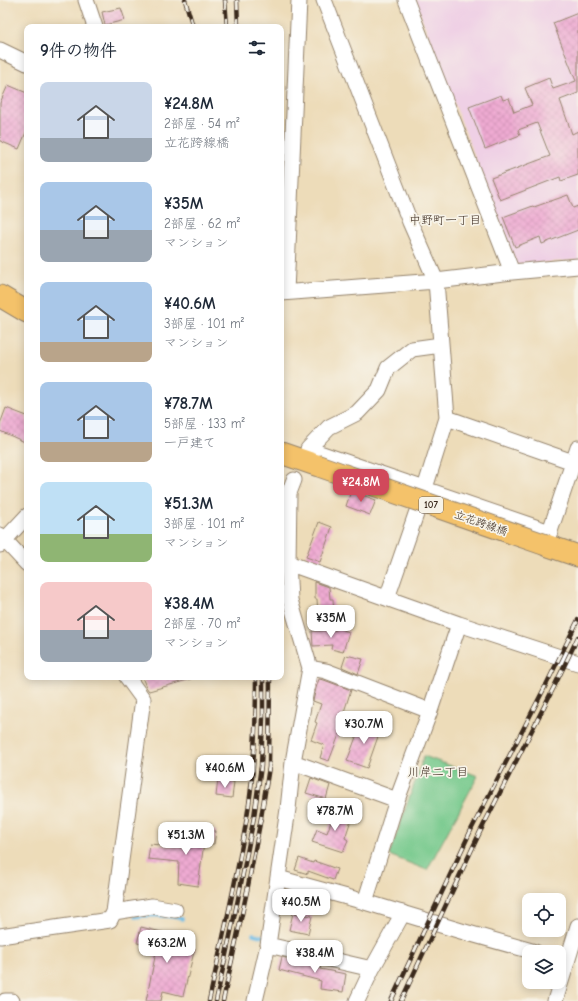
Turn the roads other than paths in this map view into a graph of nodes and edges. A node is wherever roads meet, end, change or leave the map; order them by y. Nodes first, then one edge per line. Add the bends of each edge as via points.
1 (86, 0) edge
2 (299, 0) edge
3 (324, 0) edge
4 (406, 0) edge
5 (94, 24) edge
6 (0, 50) edge
7 (24, 62) edge
8 (578, 266) edge
9 (512, 272) junction
10 (436, 281) junction
11 (284, 293) edge
12 (0, 296) edge
13 (24, 310) edge
14 (441, 345) junction
15 (447, 418) junction
16 (284, 454) edge
17 (576, 455) edge
18 (294, 480) dead end
19 (425, 488) junction
20 (24, 519) edge
21 (548, 539) junction
22 (2, 540) edge
23 (578, 556) edge
24 (24, 561) edge
25 (288, 563) junction
26 (388, 598) junction
27 (458, 624) junction
28 (578, 664) edge
29 (310, 668) junction
30 (132, 680) edge
31 (430, 711) junction
32 (293, 762) junction
33 (397, 800) junction
34 (278, 878) junction
35 (365, 902) junction
36 (175, 910) dead end
37 (114, 912) junction
38 (402, 913) junction
39 (578, 926) edge
40 (0, 936) edge
41 (268, 945) junction
42 (522, 948) edge
43 (568, 961) edge
44 (372, 969) junction
45 (4, 1001) edge
46 (12, 1001) edge
47 (255, 1001) edge
48 (357, 1001) edge
49 (555, 1001) edge

1 - 5 street
2 - 11 street
3 - 10 street via 410,222
4 - 9 street
6 - 7 street
8 - 9 street
9 - 10 street
10 - 11 street
10 - 14 street
12 - 13 highway
14 - 15 street
14 - 19 street via 412,349 388,368 379,390 357,413 329,426 308,449
15 - 17 street
15 - 19 street
16 - 21 highway, 立花跨線橋 / 107, bridge
17 - 21 street
18 - 25 street via 289,493
19 - 21 street
19 - 26 street
20 - 22 street
21 - 23 highway, 107
22 - 24 street
25 - 26 street
25 - 29 street via 290,600
26 - 27 street
27 - 28 street
27 - 31 street
29 - 31 street via 326,671
29 - 32 street
30 - 37 street via 142,699
31 - 33 street
32 - 33 street
32 - 34 street
33 - 35 street
34 - 35 street
34 - 41 street
35 - 38 street
36 - 37 street via 152,906
37 - 40 street via 110,920
38 - 42 street
38 - 44 street
39 - 43 street
41 - 44 street
41 - 47 street
43 - 49 street
44 - 48 street
45 - 46 street

